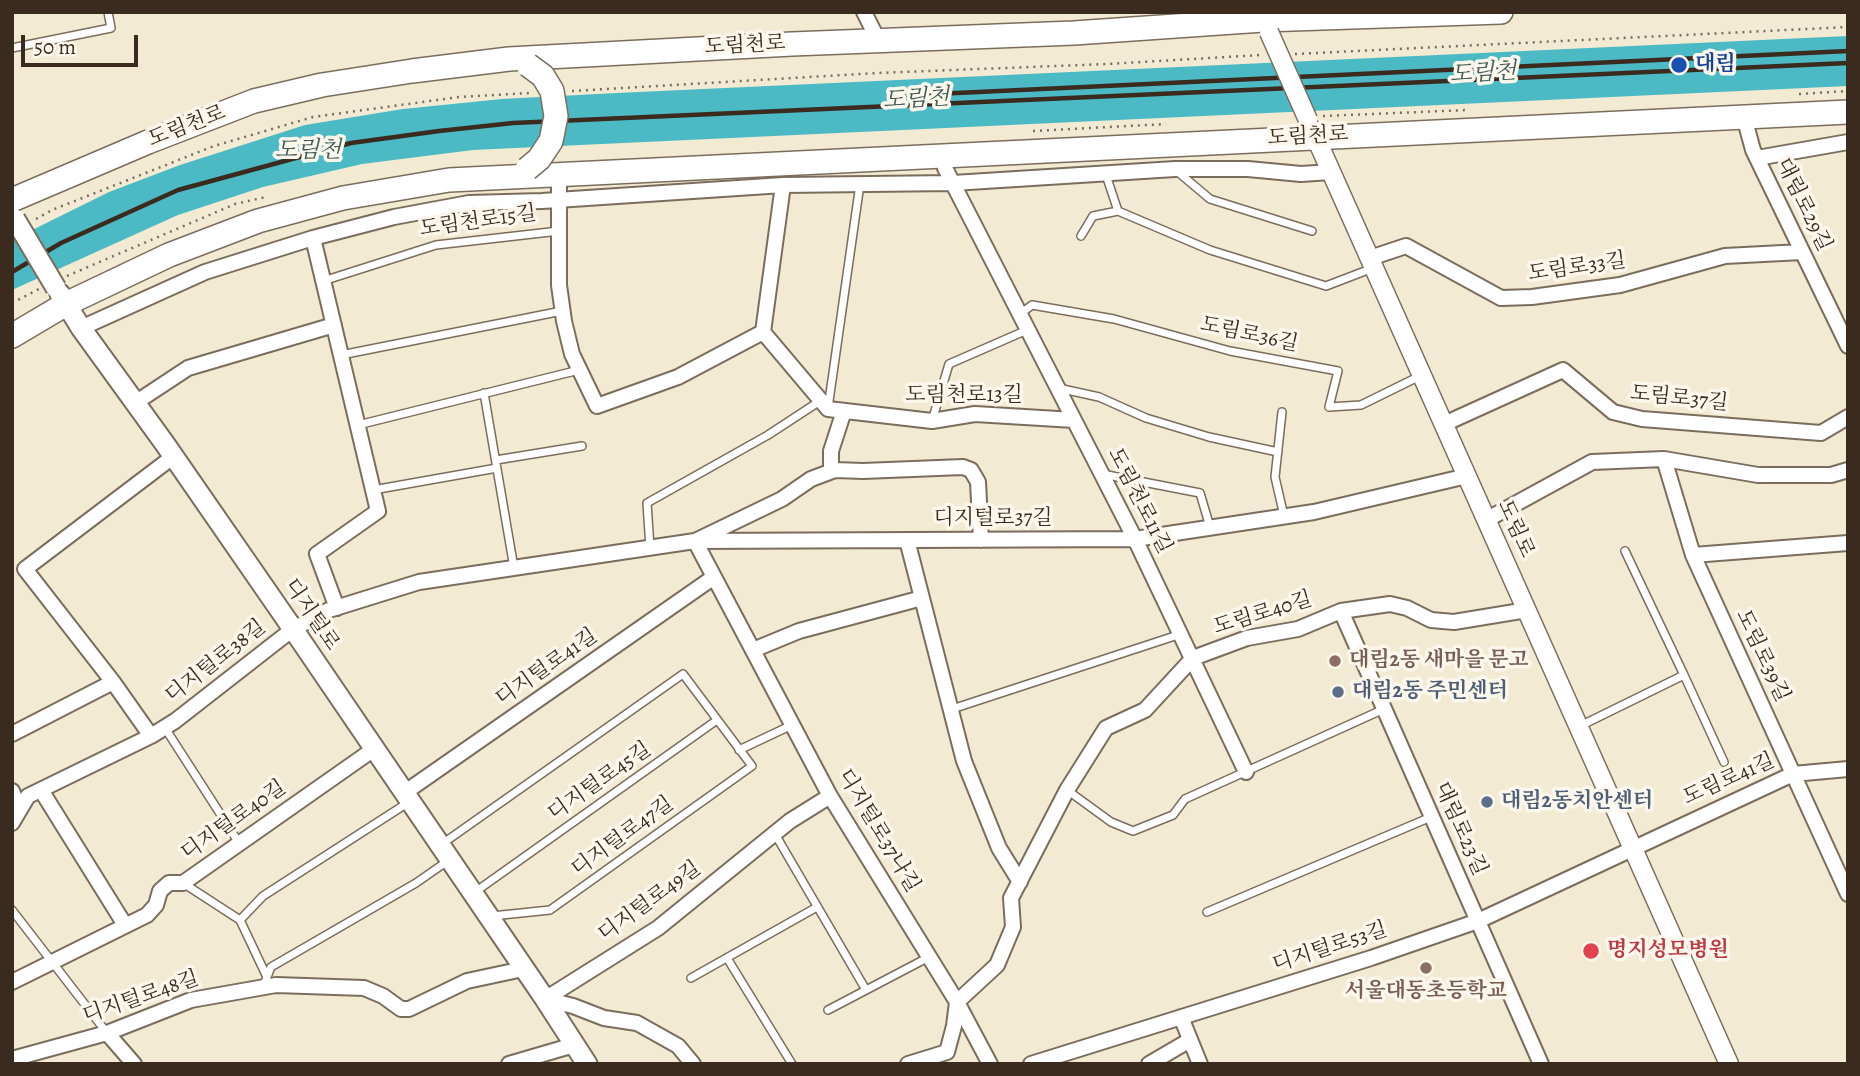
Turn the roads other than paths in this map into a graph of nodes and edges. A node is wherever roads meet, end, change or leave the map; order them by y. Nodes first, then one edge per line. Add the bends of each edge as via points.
1 (108, 12) edge
2 (864, 12) edge
3 (1500, 12) edge
4 (1264, 21) edge
5 (878, 40) junction
6 (12, 48) edge
7 (519, 62) junction
8 (1848, 112) edge
9 (1744, 117) junction
10 (1312, 128) junction
11 (1848, 142) edge
12 (942, 156) junction
13 (1757, 158) junction
14 (1175, 169) junction
15 (1331, 172) junction
16 (521, 173) junction
17 (559, 175) junction
18 (1106, 175) junction
19 (953, 183) junction
20 (860, 184) junction
21 (783, 185) junction
22 (559, 200) junction
23 (1118, 211) junction
24 (18, 214) edge
25 (559, 231) junction
26 (1312, 231) dead end
27 (1081, 236) dead end
28 (313, 238) junction
29 (1802, 252) junction
30 (1372, 263) junction
31 (323, 281) junction
32 (61, 296) junction
33 (562, 311) junction
34 (1020, 314) junction
35 (334, 325) junction
36 (81, 328) junction
37 (1028, 330) junction
38 (763, 332) junction
39 (12, 336) edge
40 (1848, 346) edge
41 (341, 355) junction
42 (579, 370) junction
43 (1422, 375) junction
44 (1058, 388) junction
45 (484, 393) junction
46 (135, 403) junction
47 (824, 405) junction
48 (844, 411) junction
49 (1282, 412) dead end
50 (1848, 417) edge
51 (1074, 420) junction
52 (932, 421) junction
53 (1444, 424) junction
54 (358, 425) junction
55 (582, 446) dead end
56 (1278, 452) junction
57 (174, 456) junction
58 (1664, 459) junction
59 (496, 464) junction
60 (1848, 470) edge
61 (831, 471) junction
62 (1102, 474) junction
63 (1467, 476) junction
64 (373, 490) junction
65 (1284, 516) junction
66 (1486, 520) junction
67 (1209, 527) junction
68 (1135, 539) junction
69 (907, 540) junction
70 (981, 540) junction
71 (695, 541) junction
72 (1848, 543) edge
73 (650, 548) junction
74 (1625, 551) dead end
75 (1693, 555) junction
76 (514, 568) junction
77 (714, 577) junction
78 (922, 598) junction
79 (337, 608) junction
80 (1527, 610) junction
81 (1341, 611) junction
82 (293, 629) junction
83 (1181, 634) junction
84 (753, 650) junction
85 (1193, 658) junction
86 (1684, 675) junction
87 (113, 682) junction
88 (1384, 709) junction
89 (949, 710) junction
90 (717, 720) junction
91 (793, 724) junction
92 (1579, 726) junction
93 (164, 728) junction
94 (12, 734) edge
95 (151, 736) junction
96 (374, 749) junction
97 (739, 750) junction
98 (1724, 762) dead end
99 (1848, 769) edge
100 (1246, 772) junction
101 (1793, 774) junction
102 (41, 790) junction
103 (1067, 790) junction
104 (12, 791) edge
105 (830, 796) junction
106 (407, 797) junction
107 (20, 809) junction
108 (1432, 817) junction
109 (12, 823) edge
110 (775, 833) junction
111 (239, 843) junction
112 (1633, 848) junction
113 (444, 853) junction
114 (1020, 882) junction
115 (183, 883) junction
116 (1847, 890) edge
117 (472, 894) junction
118 (817, 906) junction
119 (12, 910) edge
120 (1207, 912) dead end
121 (488, 916) junction
122 (240, 920) junction
123 (1478, 921) junction
124 (125, 925) junction
125 (930, 957) junction
126 (727, 958) junction
127 (52, 962) junction
128 (523, 969) junction
129 (691, 978) dead end
130 (12, 982) edge
131 (264, 982) junction
132 (866, 990) junction
133 (545, 999) junction
134 (957, 1002) junction
135 (828, 1010) dead end
136 (1181, 1017) junction
137 (107, 1033) junction
138 (1189, 1040) junction
139 (574, 1045) junction
140 (12, 1059) edge
141 (134, 1064) edge
142 (509, 1064) edge
143 (587, 1064) edge
144 (693, 1064) edge
145 (792, 1064) edge
146 (908, 1064) edge
147 (990, 1064) edge
148 (1031, 1064) edge
149 (1149, 1064) edge
150 (1200, 1064) edge
151 (1541, 1064) edge
152 (1729, 1064) edge

1 - 6 lane via 111,28
2 - 5 street
3 - 4 main road, 도림천로
4 - 5 main road, 도림천로
4 - 10 street, 도림로, bridge
5 - 7 main road, 도림천로
7 - 16 main road, bridge via 543,76 552,91 556,116 551,141 539,159
7 - 24 main road, 도림천로 via 322,85 254,101 148,142
8 - 9 main road, 도림천로
9 - 10 main road, 도림천로
9 - 13 street, 대림로29길
10 - 12 main road, 도림천로
10 - 15 street, 도림로
11 - 13 street
12 - 17 main road, 도림천로
12 - 19 street, 도림천로11길
13 - 29 street, 대림로29길
14 - 15 street
14 - 18 street
14 - 26 lane via 1210,199
15 - 30 street, 도림로
16 - 17 main road, 도림천로
16 - 32 main road, 도림천로 via 356,196 258,220
17 - 22 street
18 - 19 street
18 - 23 lane
19 - 20 street
19 - 34 street, 도림천로11길
20 - 21 street
20 - 47 lane
21 - 22 street
21 - 38 street
22 - 25 street
22 - 28 street via 469,203
23 - 27 lane via 1093,216
23 - 30 lane via 1210,250 1326,286
24 - 32 main road, 디지털로, bridge
25 - 31 lane, 도림천로15길 via 436,245
25 - 33 street
28 - 31 street
28 - 36 street via 205,271
29 - 30 street, 도림로33길 via 1726,256 1620,285 1501,298 1406,246
29 - 40 street, 대림로29길
30 - 43 street, 도림로
31 - 35 street
32 - 36 main road, 디지털로
32 - 39 main road, 도림천로
33 - 41 lane
33 - 42 street
34 - 37 street, 도림천로11길
34 - 43 lane, 도림로36길 via 1032,305 1114,319 1230,351 1338,371 1329,407 1361,405
35 - 41 street
35 - 46 street via 188,368
36 - 46 main road, 디지털로
37 - 44 street, 도림천로11길
37 - 52 lane via 949,364
38 - 42 street via 678,377 597,406
38 - 47 street
41 - 54 street
42 - 45 lane
43 - 53 street, 도림로
44 - 51 street, 도림천로11길
44 - 56 lane via 1099,397 1146,418 1209,437
45 - 54 lane
45 - 59 lane
46 - 57 main road, 디지털로
47 - 48 street, 도림천로13길
47 - 73 lane via 647,503
48 - 52 street, 도림천로13길
48 - 61 street via 831,451
49 - 56 lane
50 - 53 street, 도림로37길 via 1821,433 1642,419 1613,412 1563,370
51 - 52 street, 도림천로13길 via 975,414
51 - 62 street, 도림천로11길
53 - 63 street, 도림로
54 - 64 street
55 - 59 lane
56 - 65 lane via 1275,477
57 - 82 main road, 디지털로
57 - 87 street via 25,569
58 - 60 street via 1758,475 1832,475
58 - 66 street via 1592,462
58 - 75 street, 도림로39길
59 - 64 lane
59 - 76 lane
61 - 70 street via 971,470 978,482
61 - 71 street
62 - 67 lane via 1200,493
62 - 68 street, 도림천로11길
63 - 65 street, 디지털로37길
63 - 66 street, 도림로
64 - 79 street via 378,511 317,554
65 - 67 street, 디지털로37길
66 - 80 street, 도림로
67 - 68 street, 디지털로37길
68 - 70 street, 디지털로37길
68 - 83 street, 도림천로11길
69 - 70 street, 디지털로37길
69 - 71 street, 디지털로37길
69 - 78 street
71 - 73 street, 디지털로37길
71 - 77 street, 디지털로37나길
72 - 75 street
73 - 76 street, 디지털로37길
74 - 86 lane
75 - 101 street, 도림로39길
76 - 79 street, 디지털로37길 via 419,582
77 - 84 street, 디지털로37나길
77 - 106 street, 디지털로41길
78 - 84 street via 799,631
78 - 89 street
79 - 82 street, 디지털로37길
80 - 81 street, 도림로40길 via 1454,622 1431,620 1390,604
80 - 92 street, 도림로
81 - 85 street, 도림로40길 via 1298,629 1247,638
81 - 88 street, 대림로23길
82 - 93 street, 디지털로38길
82 - 96 main road, 디지털로
83 - 85 street, 도림천로11길
83 - 89 lane
84 - 91 street, 디지털로37나길
85 - 100 street, 도림천로11길
85 - 103 street, 도림로40길 via 1145,710 1106,728
86 - 92 lane
86 - 98 lane
87 - 94 street
87 - 95 street
88 - 100 lane
88 - 108 street, 대림로23길
89 - 114 street via 999,848
90 - 97 lane
90 - 113 lane via 683,674
90 - 117 lane, 디지털로45길
91 - 97 lane
91 - 105 street, 디지털로37나길
92 - 112 street, 도림로
93 - 95 street, 디지털로38길
93 - 111 lane, 디지털로38길
95 - 102 street, 디지털로38길
96 - 106 main road, 디지털로
96 - 111 street, 디지털로40길
97 - 121 lane, 디지털로47길 via 752,766 550,910
99 - 101 street, 도림로41길
100 - 103 lane via 1185,799 1173,815 1133,831 1111,822
101 - 112 street, 도림로41길
101 - 116 street, 도림로39길
102 - 107 street, 디지털로38길 via 28,796
102 - 124 street
103 - 114 street, 도림로40길
104 - 107 street
105 - 110 street, 디지털로49길
105 - 125 street, 디지털로37나길
106 - 113 main road, 디지털로
106 - 122 lane via 263,896
107 - 109 street, 디지털로38길
108 - 120 lane
108 - 123 street, 대림로23길
110 - 118 lane
110 - 133 street, 디지털로49길 via 658,928
111 - 115 street, 디지털로40길
112 - 123 street, 디지털로53길
112 - 152 street, 도림로
113 - 117 main road, 디지털로
113 - 131 lane via 416,883 271,967
114 - 134 street, 도림로40길 via 1011,898 1013,928 997,965
115 - 122 lane
115 - 124 street, 디지털로40길 via 169,883 147,915
117 - 121 main road, 디지털로
118 - 126 lane
118 - 132 lane
119 - 127 lane
121 - 128 main road, 디지털로
122 - 131 lane
123 - 136 street, 디지털로53길
123 - 151 street, 대림로23길
124 - 127 street, 디지털로40길
125 - 132 lane
125 - 134 street, 디지털로37나길
126 - 129 lane
126 - 145 lane
127 - 130 street, 디지털로40길
127 - 137 lane
128 - 131 street, 디지털로48길 via 467,981 409,1009 364,988
128 - 133 main road, 디지털로
131 - 137 street, 디지털로48길 via 191,999
132 - 135 lane
133 - 139 main road, 디지털로
133 - 144 street via 643,1026 678,1046
134 - 146 street via 947,1052
134 - 147 street, 디지털로37나길
136 - 138 street
136 - 148 street, 디지털로53길
137 - 140 street, 디지털로48길
137 - 141 street
138 - 149 street
138 - 150 street
139 - 142 street
139 - 143 main road, 디지털로

